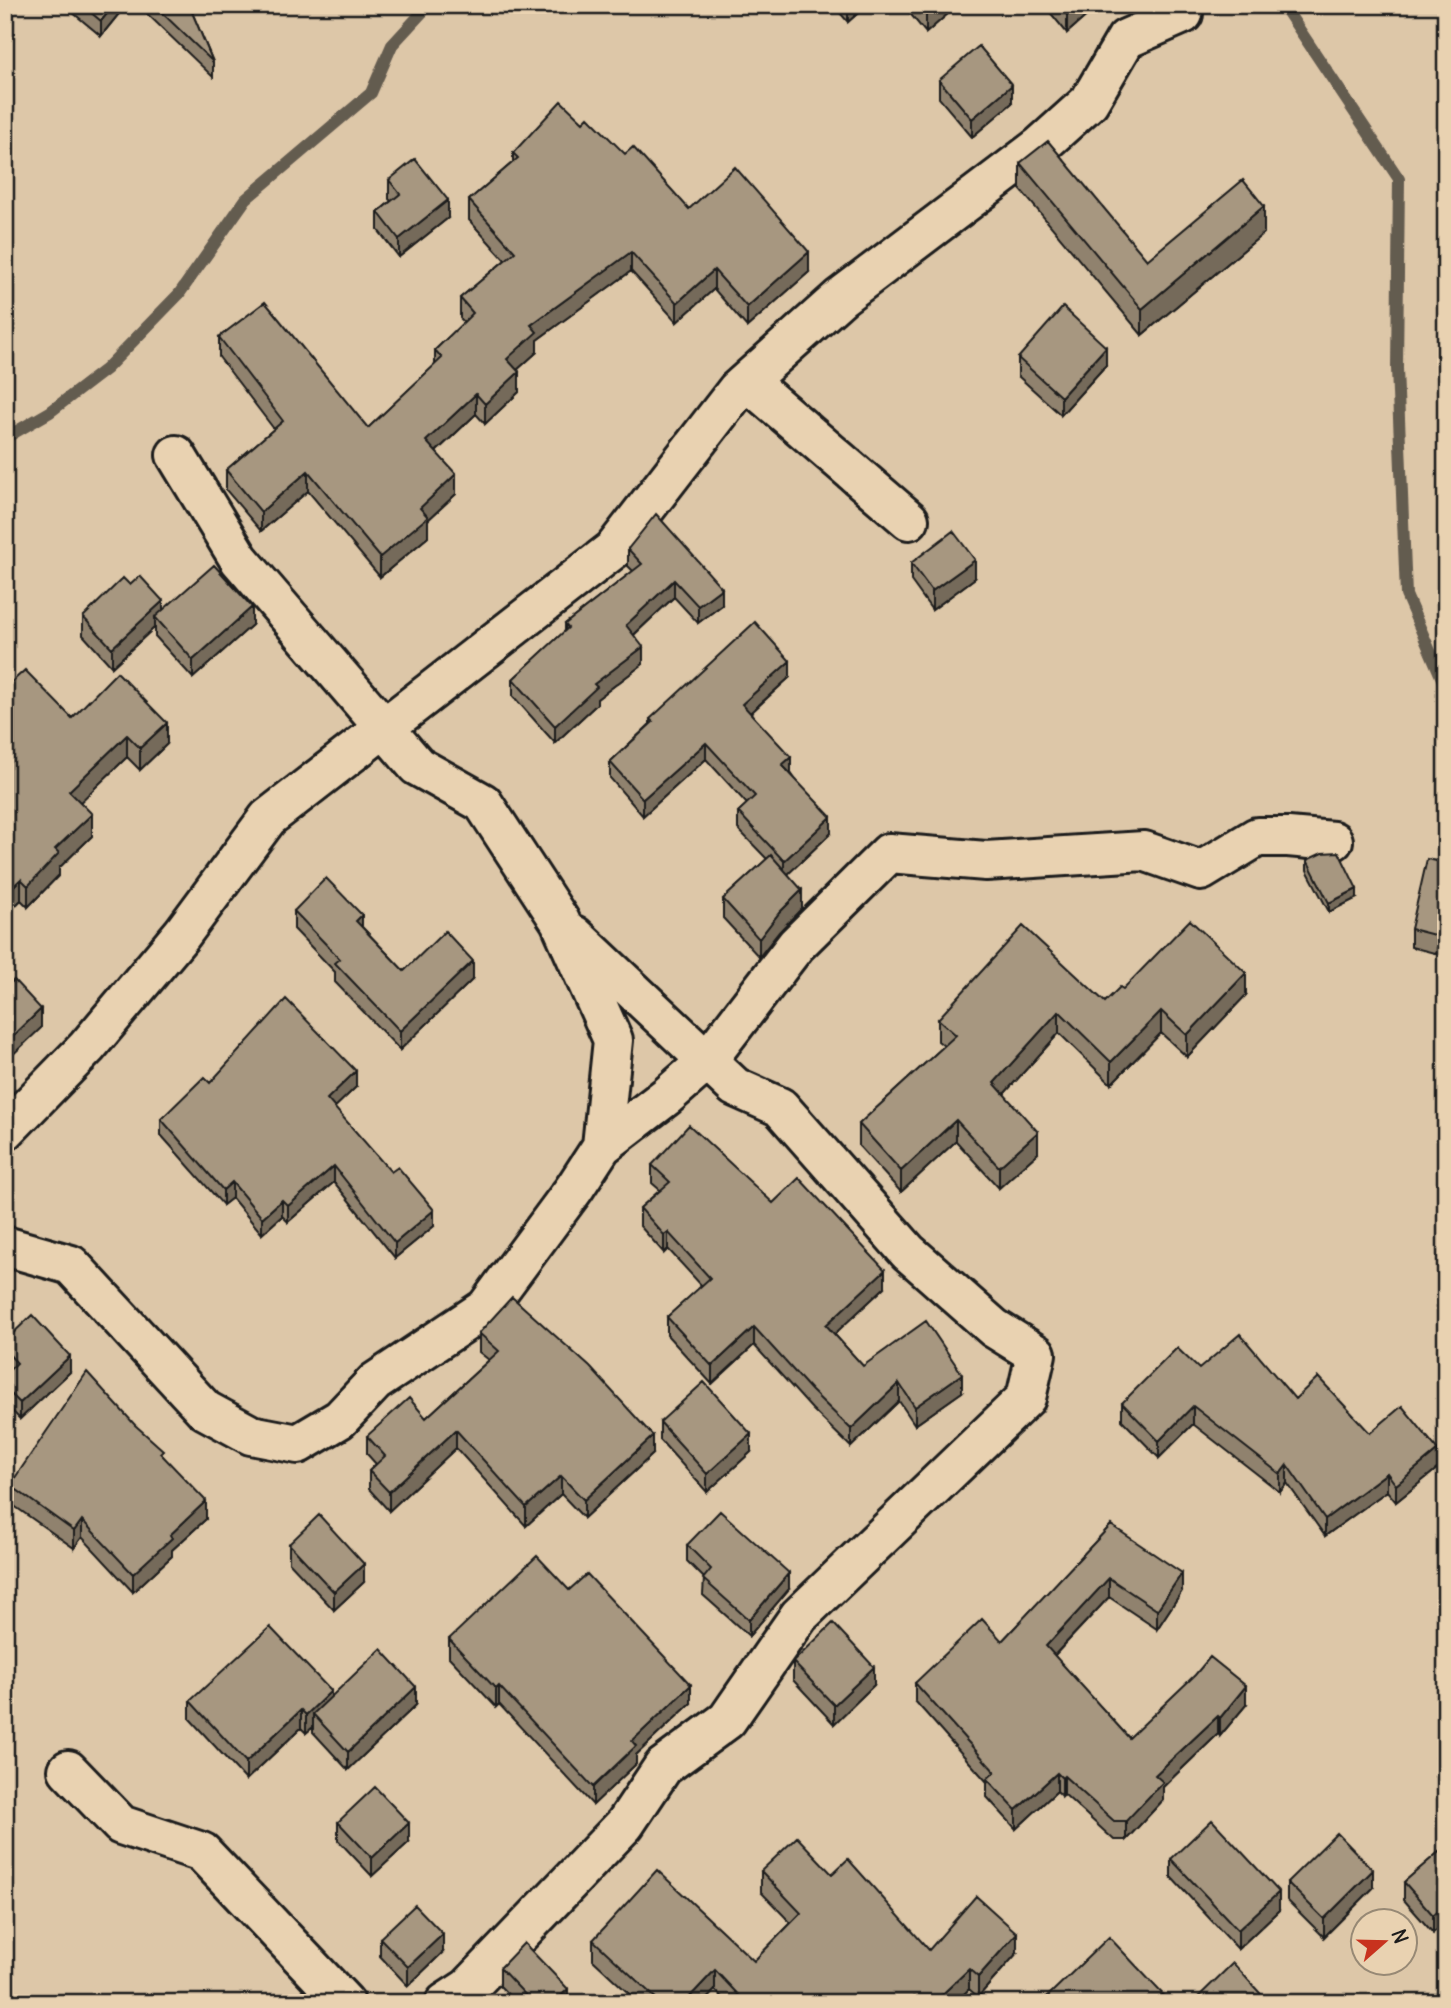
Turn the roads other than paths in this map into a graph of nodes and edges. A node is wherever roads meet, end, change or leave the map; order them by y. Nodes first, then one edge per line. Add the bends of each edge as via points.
1 (1179, 5) edge
2 (747, 381) junction
3 (176, 455) dead end
4 (909, 520) dead end
5 (383, 728) junction
6 (1333, 841) dead end
7 (560, 921) junction
8 (706, 1062) junction
9 (5, 1131) edge
10 (602, 1146) junction
11 (5, 1246) edge
12 (68, 1770) dead end
13 (345, 2003) edge
14 (445, 2003) edge

1 - 2 street via 1183,15 1126,39 1089,102 1039,147 841,296
2 - 4 street
2 - 5 street via 614,549
3 - 5 street via 239,559
5 - 7 street via 417,766 483,803
5 - 9 street via 268,818 113,1017
6 - 8 street via 1257,837 1200,871 1144,851 986,861 889,853 796,945
7 - 8 street
7 - 10 street via 612,1040
8 - 10 street
8 - 14 street via 735,1087 780,1107 908,1252 994,1328 1037,1354 1026,1398 799,1616 727,1720 663,1767 625,1824 468,1988
10 - 11 street via 486,1308 375,1382 340,1419 298,1444 251,1435 205,1410 71,1265
12 - 13 street via 121,1825 202,1852

